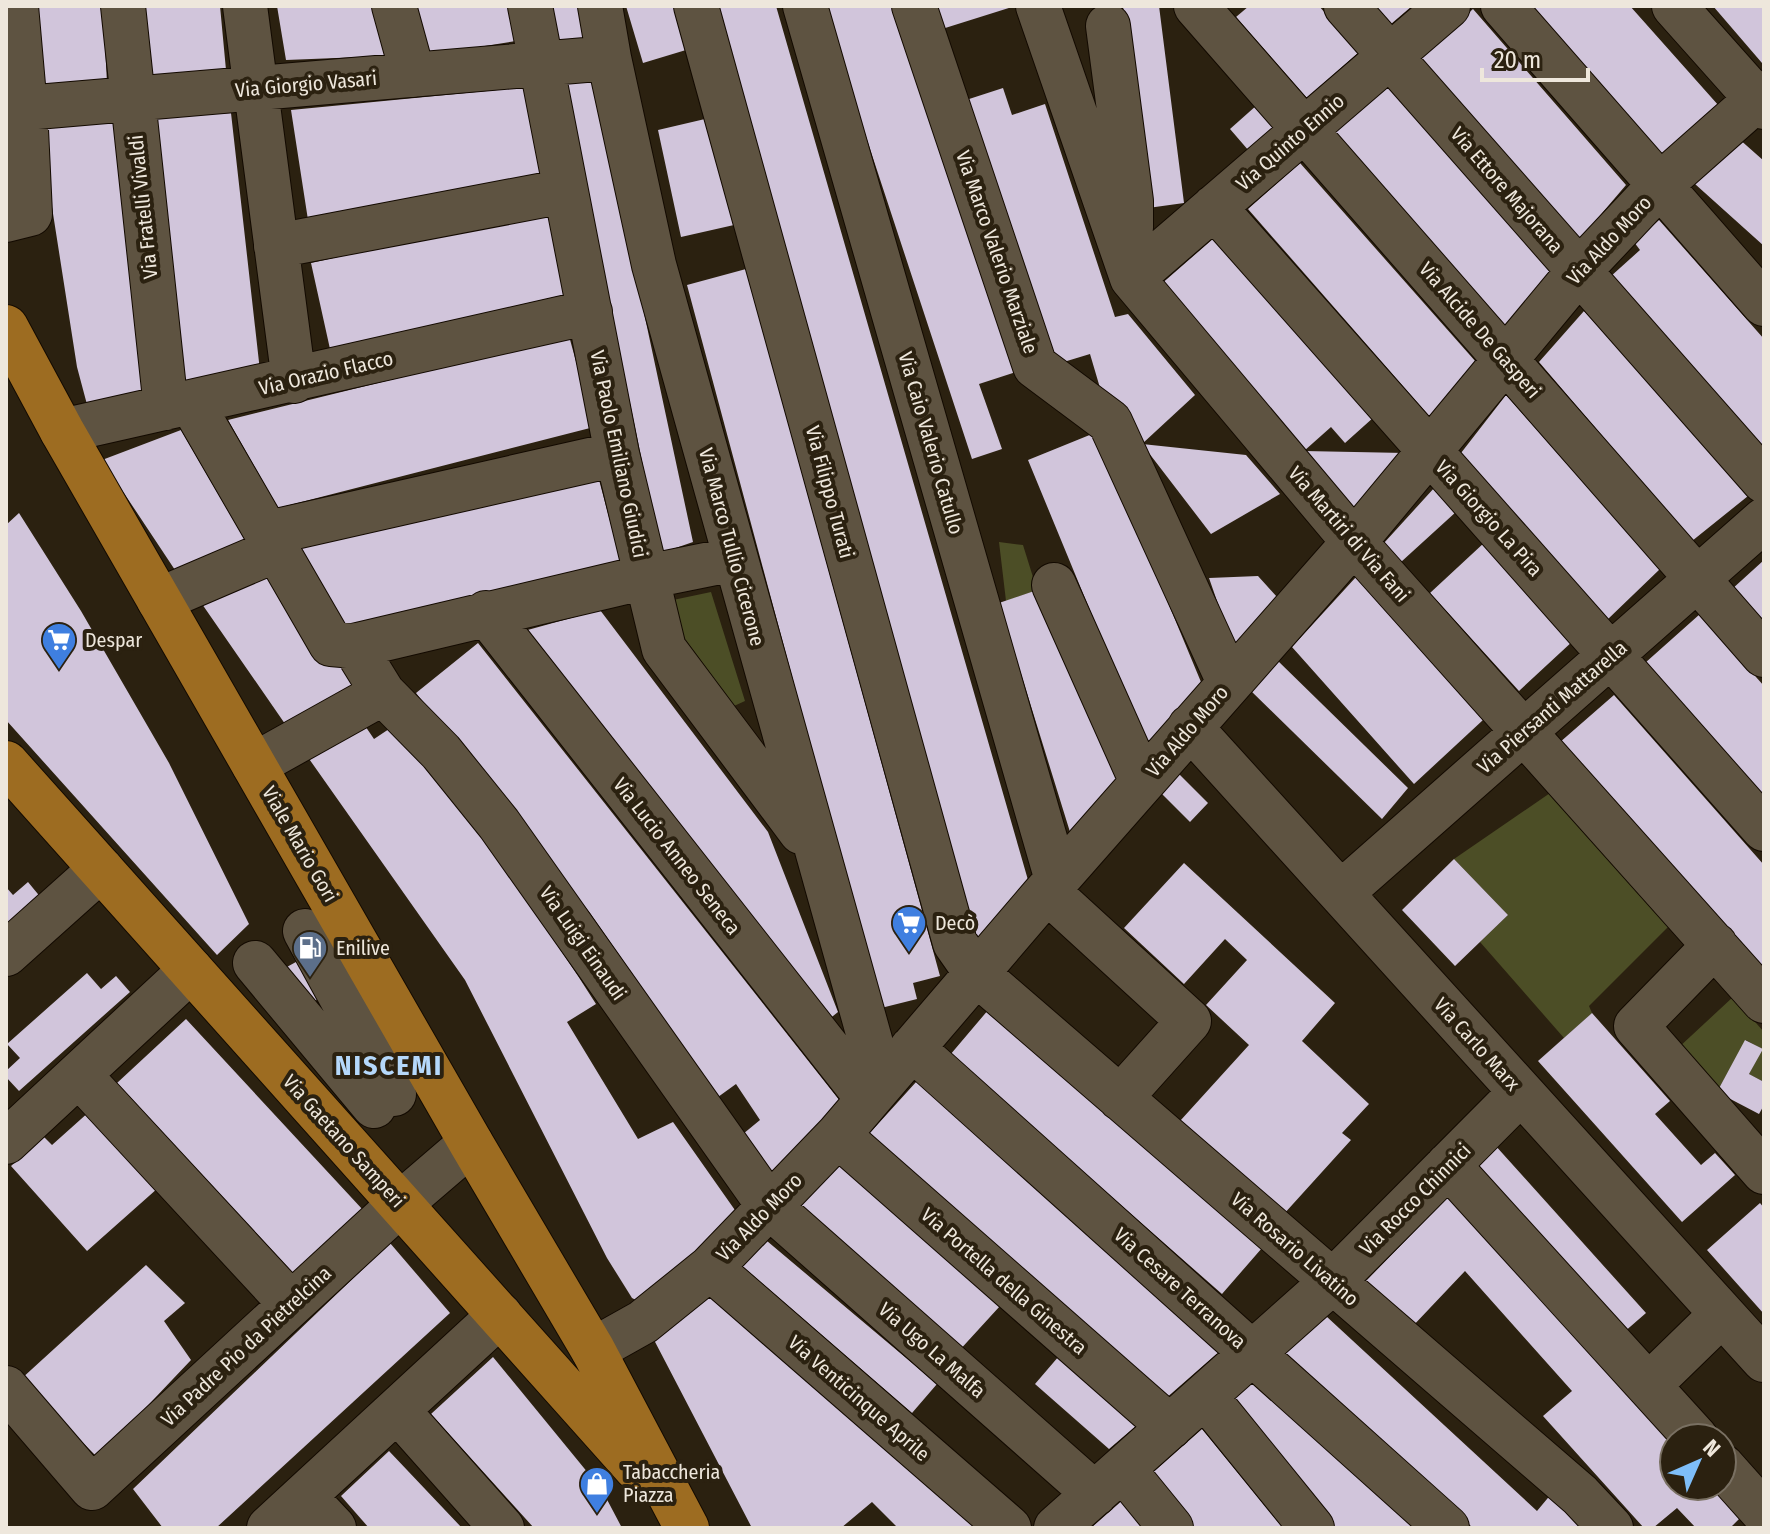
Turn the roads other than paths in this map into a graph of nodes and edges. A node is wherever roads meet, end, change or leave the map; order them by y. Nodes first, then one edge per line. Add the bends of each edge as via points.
1 (16, 6) edge
2 (123, 6) edge
3 (245, 6) edge
4 (394, 6) edge
5 (530, 6) edge
6 (600, 6) edge
7 (696, 6) edge
8 (805, 6) edge
9 (914, 6) edge
10 (1038, 6) edge
11 (1196, 6) edge
12 (1346, 6) edge
13 (1448, 6) edge
14 (1503, 6) edge
15 (1674, 6) edge
16 (1108, 26) dead end
17 (1390, 56) junction
18 (609, 58) junction
19 (539, 64) junction
20 (413, 75) junction
21 (256, 88) junction
22 (131, 99) junction
23 (1762, 100) edge
24 (16, 113) edge
25 (1305, 129) junction
26 (1659, 186) junction
27 (565, 191) junction
28 (1214, 207) junction
29 (18, 217) edge
30 (276, 246) junction
31 (1579, 271) junction
32 (1132, 278) junction
33 (1764, 304) edge
34 (590, 312) junction
35 (6, 327) edge
36 (1505, 360) junction
37 (294, 381) junction
38 (178, 405) junction
39 (62, 431) junction
40 (1428, 450) junction
41 (617, 454) junction
42 (1764, 481) edge
43 (1764, 520) edge
44 (273, 541) junction
45 (1354, 542) junction
46 (735, 559) junction
47 (646, 577) junction
48 (1697, 579) junction
49 (1054, 585) dead end
50 (159, 600) junction
51 (486, 613) junction
52 (354, 646) junction
53 (1612, 654) junction
54 (1764, 655) edge
55 (1229, 682) junction
56 (383, 693) junction
57 (1190, 727) junction
58 (1524, 731) junction
59 (6, 763) edge
60 (254, 765) junction
61 (1142, 782) junction
62 (1764, 829) edge
63 (818, 854) junction
64 (101, 869) junction
65 (1052, 886) junction
66 (1341, 893) junction
67 (321, 920) junction
68 (1715, 945) junction
69 (6, 954) edge
70 (255, 963) junction
71 (976, 973) junction
72 (201, 981) junction
73 (1764, 1001) edge
74 (912, 1048) junction
75 (79, 1075) junction
76 (399, 1091) junction
77 (875, 1091) junction
78 (1521, 1092) junction
79 (1120, 1098) junction
80 (11, 1127) edge
81 (334, 1130) junction
82 (838, 1135) junction
83 (471, 1143) junction
84 (1448, 1165) junction
85 (1764, 1172) edge
86 (400, 1204) junction
87 (769, 1206) junction
88 (710, 1268) junction
89 (551, 1280) junction
90 (1332, 1282) junction
91 (291, 1304) junction
92 (1722, 1314) junction
93 (500, 1315) junction
94 (593, 1350) junction
95 (1253, 1353) junction
96 (1764, 1360) edge
97 (1649, 1385) junction
98 (6, 1388) edge
99 (1205, 1396) junction
100 (397, 1410) junction
101 (1682, 1422) edge
102 (1170, 1427) junction
103 (1109, 1481) junction
104 (1738, 1485) edge
105 (304, 1496) junction
106 (1764, 1515) edge
107 (685, 1524) edge
108 (269, 1528) edge
109 (334, 1528) edge
110 (502, 1528) edge
111 (1009, 1528) edge
112 (1056, 1528) edge
113 (1171, 1528) edge
114 (1312, 1528) edge
115 (1447, 1528) edge
116 (1611, 1528) edge
117 (1750, 1528) edge

1 - 24 street
2 - 22 street, Via Fratelli Vivaldi
3 - 21 street
4 - 20 street
5 - 19 street, Via Paolo Emiliano Giudici
6 - 18 street, Via Marco Tullio Cicerone
7 - 71 street, Via Filippo Turati via 955,943
8 - 65 street, Via Caio Valerio Catullo
9 - 55 street, Via Marco Valerio Marziale via 1035,366 1110,422
10 - 32 street, Via Martiri di Via Fani
11 - 25 street, Via Alcide De Gasperi
12 - 17 street, Via Ettore Majorana
13 - 17 street, Via Quinto Ennio
14 - 26 street
15 - 23 street
16 - 32 street via 1131,201
17 - 25 street, Via Quinto Ennio
17 - 31 street, Via Ettore Majorana
18 - 19 street, Via Giorgio Vasari
18 - 46 street, Via Marco Tullio Cicerone via 654,265
19 - 20 street, Via Giorgio Vasari
19 - 27 street, Via Paolo Emiliano Giudici
20 - 21 street, Via Giorgio Vasari
21 - 22 street, Via Giorgio Vasari
21 - 30 street
22 - 24 street, Via Giorgio Vasari
22 - 38 street, Via Fratelli Vivaldi
23 - 26 street, Via Aldo Moro
24 - 29 street
25 - 28 street, Via Quinto Ennio
25 - 36 street, Via Alcide De Gasperi
26 - 31 street, Via Aldo Moro
26 - 33 street
27 - 30 street
27 - 34 street, Via Paolo Emiliano Giudici
28 - 32 street, Via Quinto Ennio
28 - 40 street, Via Giorgio La Pira
30 - 37 street
31 - 36 street, Via Aldo Moro
31 - 42 street, Via Ettore Majorana
32 - 45 street, Via Martiri di Via Fani
34 - 37 street, Via Orazio Flacco
34 - 41 street, Via Paolo Emiliano Giudici
35 - 39 main road, Viale Mario Gori
36 - 40 street, Via Aldo Moro
36 - 48 street, Via Alcide De Gasperi
37 - 38 street, Via Orazio Flacco
38 - 39 street, Via Orazio Flacco
38 - 44 street, Via Fratelli Vivaldi
39 - 50 main road, Viale Mario Gori
40 - 45 street, Via Aldo Moro
40 - 53 street, Via Giorgio La Pira
41 - 44 street
41 - 47 street, Via Paolo Emiliano Giudici
43 - 48 street, Via Piersanti Mattarella
44 - 50 street
44 - 52 street, Via Fratelli Vivaldi via 331,644
45 - 55 street, Via Aldo Moro
45 - 58 street, Via Martiri di Via Fani
46 - 47 street
46 - 63 street, Via Marco Tullio Cicerone
47 - 51 street
47 - 63 street, Via Paolo Emiliano Giudici via 664,649
48 - 53 street, Via Piersanti Mattarella
48 - 54 street, Via Alcide De Gasperi
49 - 61 street
50 - 60 main road, Viale Mario Gori
51 - 52 street
51 - 77 street, Via Lucio Anneo Seneca
52 - 56 street
53 - 58 street, Via Piersanti Mattarella
53 - 62 street, Via Giorgio La Pira
55 - 57 street, Via Aldo Moro
56 - 60 street
56 - 87 street, Via Luigi Einaudi via 441,752 499,824
57 - 61 street, Via Aldo Moro
57 - 66 street, Via Carlo Marx
58 - 66 street, Via Piersanti Mattarella
58 - 68 street, Via Martiri di Via Fani
59 - 64 main road, Via Gaetano Samperi
60 - 67 main road, Viale Mario Gori
61 - 65 street, Via Aldo Moro
63 - 77 street, Via Marco Tullio Cicerone
64 - 69 street
64 - 72 main road, Via Gaetano Samperi
65 - 71 street, Via Aldo Moro
65 - 79 street via 1189,1021
66 - 78 street, Via Carlo Marx
67 - 70 street
67 - 76 main road, Viale Mario Gori
68 - 73 street, Via Martiri di Via Fani
68 - 85 street via 1636,1026
70 - 72 street
70 - 76 street
71 - 74 street, Via Aldo Moro
71 - 79 street, Via Rosario Livatino
72 - 75 street
72 - 81 main road, Via Gaetano Samperi
74 - 77 street, Via Aldo Moro
74 - 95 street, Via Cesare Terranova
75 - 80 street
75 - 91 street
76 - 81 street
76 - 83 main road, Viale Mario Gori
77 - 82 street, Via Aldo Moro
78 - 84 street, Via Rocco Chinnici
78 - 92 street, Via Carlo Marx
79 - 90 street, Via Rosario Livatino
81 - 86 main road, Via Gaetano Samperi
82 - 87 street, Via Aldo Moro
82 - 102 street, Via Portella della Ginestra
83 - 86 street, Via Padre Pio da Pietrelcina
83 - 89 main road, Viale Mario Gori
84 - 90 street, Via Rocco Chinnici
84 - 97 street
86 - 91 street, Via Padre Pio da Pietrelcina
86 - 93 main road, Via Gaetano Samperi
87 - 88 street, Via Aldo Moro
87 - 103 street, Via Ugo La Malfa
88 - 94 street, Via Aldo Moro via 643,1322
88 - 111 street, Via Venticinque Aprile
89 - 93 main road
89 - 94 main road, Viale Mario Gori
90 - 95 street, Via Rocco Chinnici
90 - 116 street, Via Rosario Livatino via 1580,1495
91 - 98 street, Via Padre Pio da Pietrelcina via 92,1488
92 - 96 street, Via Carlo Marx
92 - 97 street
93 - 100 street
93 - 107 main road, Via Gaetano Samperi
94 - 107 main road, Viale Mario Gori
95 - 99 street, Via Rocco Chinnici
95 - 115 street, Via Cesare Terranova
97 - 101 street
99 - 102 street, Via Rocco Chinnici
99 - 114 street
100 - 105 street
100 - 110 street
102 - 103 street, Via Rocco Chinnici
103 - 112 street, Via Rocco Chinnici
103 - 113 street, Via Ugo La Malfa
104 - 106 street
105 - 108 street
105 - 109 street
106 - 117 street

